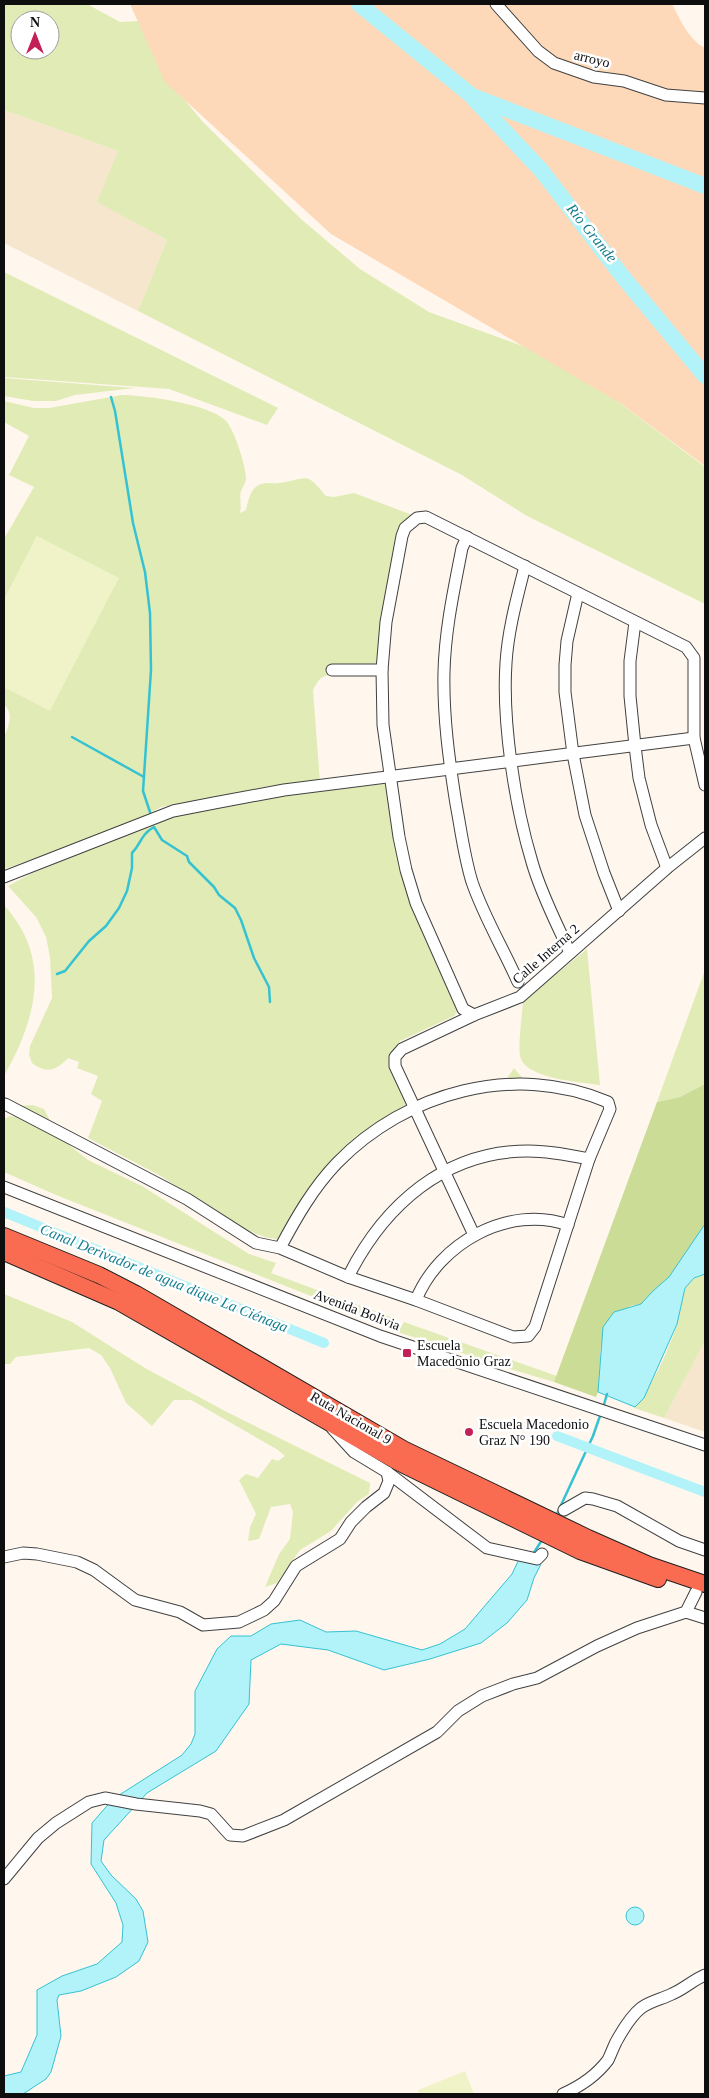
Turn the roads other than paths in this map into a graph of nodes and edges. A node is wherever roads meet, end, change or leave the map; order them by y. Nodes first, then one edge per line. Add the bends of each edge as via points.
1 (496, 4) edge
2 (705, 98) edge
3 (467, 537) junction
4 (525, 566) junction
5 (578, 593) junction
6 (635, 622) junction
7 (332, 670) dead end
8 (382, 670) junction
9 (694, 738) junction
10 (635, 746) junction
11 (573, 754) junction
12 (511, 762) junction
13 (450, 769) junction
14 (390, 777) junction
15 (705, 785) edge
16 (705, 838) edge
17 (667, 868) junction
18 (4, 877) edge
19 (619, 911) junction
20 (570, 953) junction
21 (518, 982) dead end
22 (474, 1015) junction
23 (5, 1104) dead end
24 (414, 1108) junction
25 (589, 1159) junction
26 (444, 1172) junction
27 (4, 1187) edge
28 (568, 1225) junction
29 (474, 1235) junction
30 (4, 1236) edge
31 (280, 1248) junction
32 (4, 1252) edge
33 (348, 1276) junction
34 (416, 1300) junction
35 (326, 1421) junction
36 (705, 1445) edge
37 (387, 1472) junction
38 (564, 1510) dead end
39 (522, 1514) junction
40 (705, 1550) edge
41 (542, 1554) dead end
42 (4, 1556) edge
43 (702, 1590) edge
44 (686, 1612) junction
45 (705, 1618) edge
46 (4, 1879) edge
47 (705, 1975) edge
48 (563, 2094) edge

1 - 2 street, arroyo via 538,51 554,63 666,95
3 - 4 street
3 - 8 street via 426,517 417,518 406,528 389,604
3 - 13 street via 455,582 444,671
4 - 5 street
4 - 12 street via 510,629 506,663 505,698
5 - 6 street
5 - 11 street via 565,665
6 - 9 street via 686,647 694,658
6 - 10 street via 630,661
7 - 8 street
8 - 14 street via 382,724
9 - 10 street
9 - 15 street
10 - 11 street
10 - 17 street via 651,825
11 - 12 street
11 - 19 street via 584,815
12 - 13 street
12 - 20 street via 532,863
13 - 14 street
13 - 21 street via 472,881 484,915
14 - 18 street via 284,790 173,811
14 - 22 street via 399,837 416,903 463,1009
16 - 17 street, Calle Interna 2
17 - 19 street, Calle Interna 2
19 - 20 street, Calle Interna 2
20 - 22 street, Calle Interna 2 via 520,997
22 - 24 street, Calle Interna 2 via 402,1049 395,1057 395,1066
23 - 31 street via 187,1199 256,1243
24 - 25 street via 451,1094 492,1086 540,1084 588,1095 608,1102 610,1108
24 - 26 street
24 - 31 street via 376,1129 336,1164 306,1202
25 - 26 street via 547,1152 515,1152 478,1159
25 - 28 street
26 - 29 street
26 - 33 street via 406,1197 387,1216 364,1246
27 - 36 street, Avenida Bolivia via 380,1336
28 - 29 street via 545,1220 517,1221
28 - 34 street via 535,1327 528,1336 514,1337
29 - 34 street via 440,1263
30 - 39 highway, Ruta Nacional 9 via 136,1294
31 - 33 street
32 - 35 highway, Ruta Nacional 9 via 119,1302
33 - 34 street
35 - 37 street via 354,1452
35 - 39 highway, Ruta Nacional 9 via 398,1462
37 - 41 street via 487,1548 537,1559
37 - 42 street via 389,1481 384,1493 351,1522 340,1539 296,1566 274,1601 264,1610 239,1622 203,1626 180,1612 135,1600 94,1570 77,1562 36,1554
38 - 40 street via 585,1498 593,1499 617,1506 680,1541
39 - 43 highway, Ruta Nacional 9 via 584,1545 649,1565
43 - 44 street
44 - 45 street
44 - 46 street via 636,1628 537,1678 482,1696 458,1711 437,1732 269,1826 243,1836 230,1835 211,1814 105,1798 89,1802 56,1823 38,1838
47 - 48 street via 641,2008 596,2074

